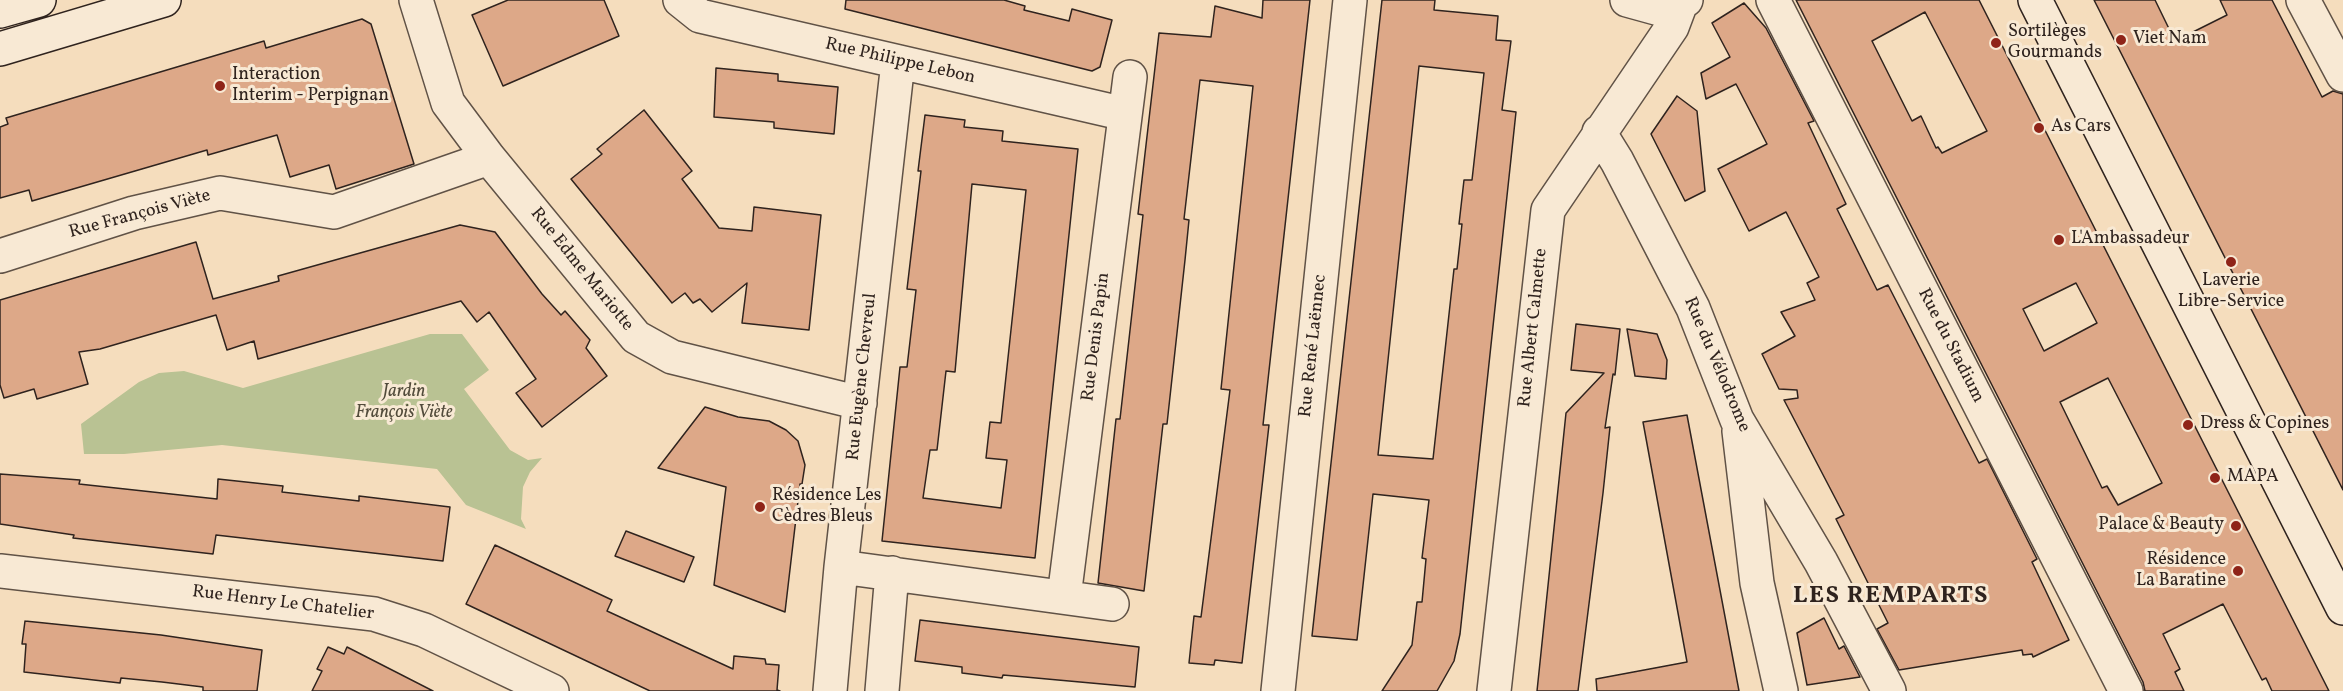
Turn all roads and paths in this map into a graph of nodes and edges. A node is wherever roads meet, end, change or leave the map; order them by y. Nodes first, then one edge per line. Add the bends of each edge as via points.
1 (39, 0) edge
2 (164, 0) edge
3 (416, 0) edge
4 (680, 0) edge
5 (1350, 0) edge
6 (1627, 0) edge
7 (1773, 0) edge
8 (2035, 0) edge
9 (2303, 0) edge
10 (1684, 2) edge
11 (0, 11) edge
12 (0, 49) edge
13 (898, 62) junction
14 (2343, 75) edge
15 (1130, 77) dead end
16 (1125, 114) junction
17 (1599, 132) junction
18 (489, 158) junction
19 (0, 256) edge
20 (860, 403) junction
21 (1737, 420) junction
22 (841, 567) junction
23 (0, 571) edge
24 (892, 573) junction
25 (1064, 597) junction
26 (1112, 604) dead end
27 (2343, 608) edge
28 (552, 691) edge
29 (830, 691) edge
30 (882, 691) edge
31 (1278, 691) edge
32 (1494, 691) edge
33 (1781, 691) edge
34 (1889, 691) edge
35 (2126, 691) edge

1 - 11 street
2 - 12 street
3 - 18 street, Rue Edme Mariotte via 448,103
4 - 13 street, Rue Philippe Lebon via 700,16
5 - 31 street, Rue René Laënnec
6 - 10 street via 1656,8
7 - 35 street, Rue du Stadium
8 - 27 street
9 - 14 street
10 - 17 street, Rue Albert Calmette via 1672,27
13 - 16 street, Rue Philippe Lebon
13 - 20 street, Rue Eugène Chevreul
15 - 16 street, Rue Denis Papin
16 - 25 street, Rue Denis Papin
17 - 21 street, Rue du Vélodrome via 1693,308
17 - 32 street, Rue Albert Calmette via 1548,210
18 - 19 street, Rue François Viète via 334,212 220,193 134,213
18 - 20 street, Rue Edme Mariotte via 636,337 672,357
20 - 22 street, Rue Eugène Chevreul
21 - 33 street via 1757,583
21 - 34 street, Rue du Vélodrome via 1821,562
22 - 24 street
22 - 29 street, Rue Eugène Chevreul
23 - 28 street, Rue Henry Le Chatelier via 374,614 424,630
24 - 25 street
24 - 30 street
25 - 26 street

